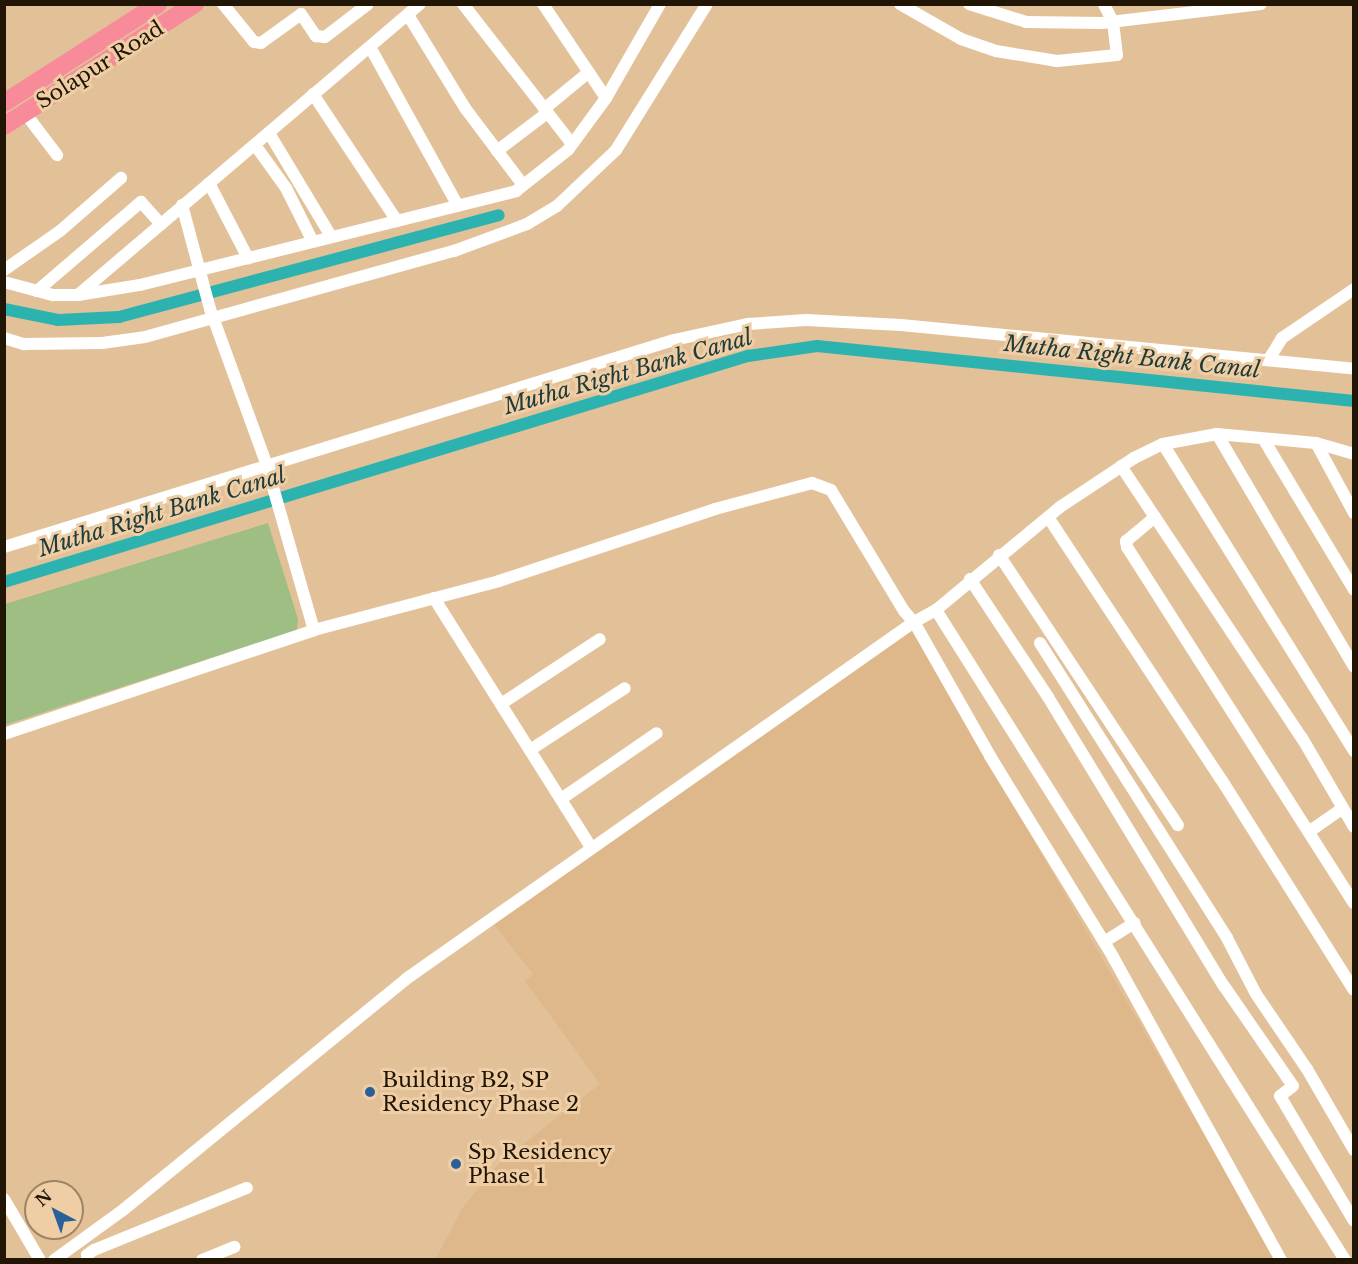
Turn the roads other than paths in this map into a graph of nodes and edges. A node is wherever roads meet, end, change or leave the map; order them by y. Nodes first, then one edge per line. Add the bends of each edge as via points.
1 (158, 4) edge
2 (195, 4) edge
3 (223, 4) edge
4 (368, 4) edge
5 (420, 4) edge
6 (543, 4) edge
7 (660, 4) edge
8 (707, 4) edge
9 (900, 4) edge
10 (969, 4) edge
11 (1104, 4) edge
12 (1261, 4) edge
13 (469, 6) edge
14 (408, 15) junction
15 (1113, 22) junction
16 (370, 47) junction
17 (589, 72) junction
18 (313, 94) junction
19 (606, 98) junction
20 (4, 103) edge
21 (546, 111) junction
22 (25, 113) junction
23 (4, 126) edge
24 (268, 133) junction
25 (572, 144) junction
26 (255, 145) junction
27 (497, 151) junction
28 (57, 154) dead end
29 (121, 178) dead end
30 (209, 183) junction
31 (523, 185) junction
32 (457, 204) junction
33 (182, 205) junction
34 (397, 221) junction
35 (161, 224) junction
36 (331, 236) junction
37 (312, 240) junction
38 (248, 258) junction
39 (4, 270) edge
40 (203, 275) junction
41 (4, 282) edge
42 (1353, 289) edge
43 (37, 291) junction
44 (78, 295) junction
45 (211, 312) junction
46 (4, 338) edge
47 (1269, 359) junction
48 (1353, 369) edge
49 (1217, 434) junction
50 (1264, 440) junction
51 (1163, 444) junction
52 (1317, 444) junction
53 (1353, 454) edge
54 (1121, 466) junction
55 (268, 468) junction
56 (1353, 513) edge
57 (1048, 517) junction
58 (1155, 517) junction
59 (4, 547) edge
60 (999, 555) junction
61 (970, 579) junction
62 (1353, 590) edge
63 (434, 598) junction
64 (936, 610) junction
65 (914, 622) junction
66 (314, 630) junction
67 (600, 639) dead end
68 (1040, 643) dead end
69 (1353, 667) edge
70 (625, 688) dead end
71 (501, 704) junction
72 (657, 733) dead end
73 (4, 734) edge
74 (530, 750) junction
75 (1353, 751) edge
76 (561, 799) junction
77 (1343, 808) junction
78 (1178, 825) dead end
79 (1353, 827) edge
80 (1310, 831) junction
81 (591, 847) junction
82 (1353, 903) edge
83 (1136, 923) junction
84 (1104, 942) junction
85 (1353, 990) edge
86 (1353, 1150) edge
87 (247, 1188) dead end
88 (4, 1199) edge
89 (1353, 1221) edge
90 (234, 1247) dead end
91 (88, 1257) edge
92 (40, 1260) edge
93 (54, 1260) edge
94 (202, 1260) edge
95 (1281, 1260) edge
96 (1345, 1260) edge

1 - 20 highway, Solapur Road
2 - 22 highway, Solapur Road
3 - 4 street via 254,42 261,44 301,14 316,36 325,37
5 - 14 street
6 - 17 street
7 - 19 street
8 - 45 street via 616,150 593,175 547,212 498,238
9 - 15 street via 951,35 996,51 1057,61 1117,55
10 - 15 street via 1026,22
11 - 15 street
12 - 15 street
13 - 21 street
14 - 16 street
14 - 27 street via 465,108
16 - 18 street
16 - 32 street
17 - 19 street
17 - 21 street
18 - 24 street
18 - 34 street
19 - 25 street
21 - 25 street
21 - 27 street
22 - 23 highway, Solapur Road
22 - 28 street
24 - 26 street
24 - 36 street
25 - 31 street
26 - 30 street
26 - 37 street via 286,188
27 - 31 street
29 - 39 street via 60,231
30 - 33 street
30 - 38 street
31 - 32 street via 508,194
32 - 34 street
33 - 35 street
33 - 40 street
34 - 36 street
35 - 43 street via 141,202
35 - 44 street
36 - 37 street
37 - 38 street
38 - 40 street
40 - 44 street
40 - 45 street
41 - 43 street
42 - 47 street via 1282,338
43 - 44 street
45 - 46 street via 123,341 24,344
45 - 55 street
47 - 48 street
47 - 55 street via 1037,336 784,320 727,327 674,340
49 - 50 street
49 - 51 street
49 - 69 street
50 - 52 street
50 - 62 street
51 - 54 street
51 - 75 street
52 - 53 street
52 - 56 street
54 - 57 street
54 - 58 street
55 - 59 street
55 - 66 street
57 - 60 street
57 - 85 street via 1221,779
58 - 77 street via 1302,738
58 - 80 street via 1126,540 1127,547
60 - 61 street
60 - 78 street
61 - 64 street
61 - 89 street via 1048,697 1224,986 1293,1086 1280,1096
63 - 65 street via 499,581 715,509 812,483 823,484 841,504
63 - 66 street
63 - 71 street
64 - 65 street
64 - 83 street
65 - 81 street
65 - 84 street via 990,756
66 - 73 street
67 - 71 street
68 - 86 street via 1227,938 1256,994 1307,1069
70 - 74 street
71 - 74 street
72 - 76 street
74 - 76 street
76 - 81 street
77 - 79 street
77 - 80 street
80 - 82 street
81 - 93 street via 406,980 123,1210
83 - 84 street
83 - 96 street
84 - 95 street
87 - 91 street
88 - 92 street
90 - 94 street

